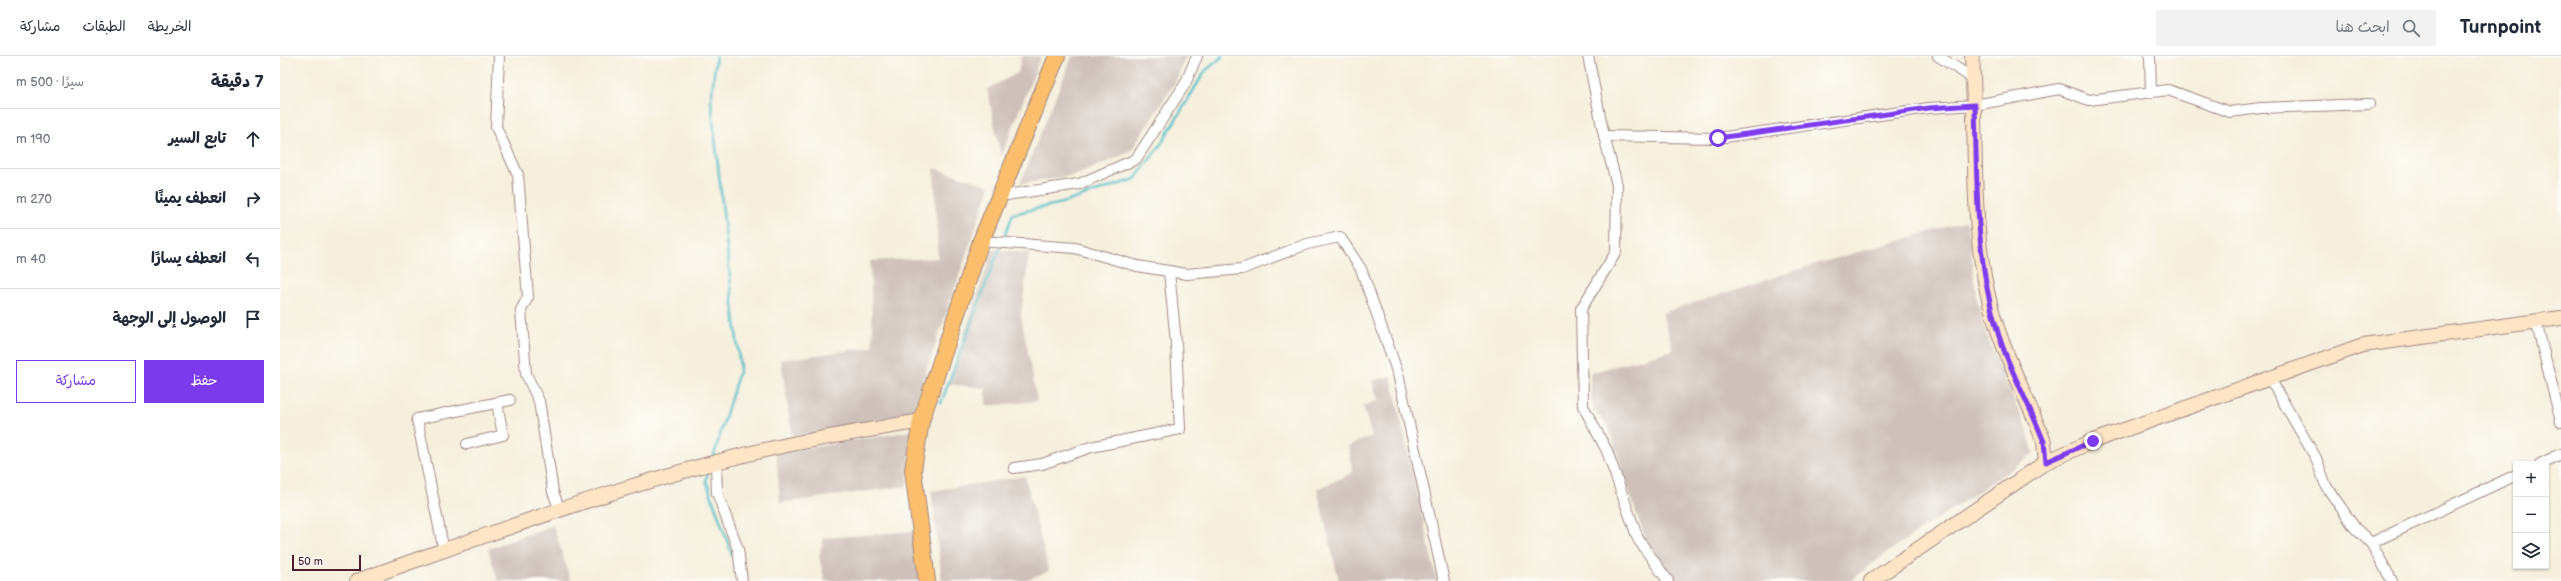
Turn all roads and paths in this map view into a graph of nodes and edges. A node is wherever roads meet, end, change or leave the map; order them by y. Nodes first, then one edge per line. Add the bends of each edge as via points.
1 (499, 56) edge
2 (1057, 56) edge
3 (1197, 56) edge
4 (1588, 56) edge
5 (1938, 56) edge
6 (1972, 56) edge
7 (2150, 56) edge
8 (1974, 78) junction
9 (2151, 92) junction
10 (2369, 104) dead end
11 (1975, 105) junction
12 (1604, 136) junction
13 (1000, 196) junction
14 (981, 241) junction
15 (1169, 271) junction
16 (2561, 318) edge
17 (2536, 321) junction
18 (2270, 379) junction
19 (510, 400) dead end
20 (497, 403) junction
21 (921, 421) junction
22 (2561, 422) edge
23 (468, 444) dead end
24 (2561, 454) edge
25 (2546, 461) edge
26 (2046, 462) junction
27 (716, 463) junction
28 (1014, 468) dead end
29 (2513, 476) edge
30 (560, 510) junction
31 (2371, 543) junction
32 (444, 551) junction
33 (357, 581) edge
34 (742, 581) edge
35 (927, 581) edge
36 (1444, 581) edge
37 (1668, 581) edge
38 (1871, 581) edge
39 (2392, 581) edge

1 - 30 street via 496,127 518,175 528,297 521,310 526,374 538,400 553,492
2 - 13 main road
3 - 13 street via 1185,84 1136,159 1079,184
4 - 12 street
5 - 8 street
6 - 8 main road
7 - 9 street
8 - 11 main road
9 - 10 street via 2168,90 2230,112 2261,108
9 - 11 street via 2089,100 2059,89
11 - 12 street via 1929,108 1718,138
11 - 26 main road via 1978,220 1987,293 1998,334 2044,442
12 - 37 street via 1617,184 1616,252 1580,309 1583,406 1607,451 1638,539
13 - 14 main road
14 - 15 street via 1075,248 1137,266
14 - 21 main road
15 - 28 street via 1180,429 1091,447 1042,464
15 - 36 street via 1187,274 1242,269 1307,244 1340,237 1361,269 1398,374
16 - 17 main road
17 - 18 main road via 2363,345
17 - 22 street
18 - 26 main road via 2093,441
18 - 31 street via 2316,458 2326,486 2355,528
19 - 20 street
20 - 23 street via 503,435
20 - 32 street via 417,419
21 - 27 main road via 787,445
21 - 35 main road via 913,470
24 - 25 street
26 - 38 main road
27 - 30 main road
27 - 34 street via 717,493 738,549
29 - 31 street
30 - 32 main road
31 - 39 street
32 - 33 main road

